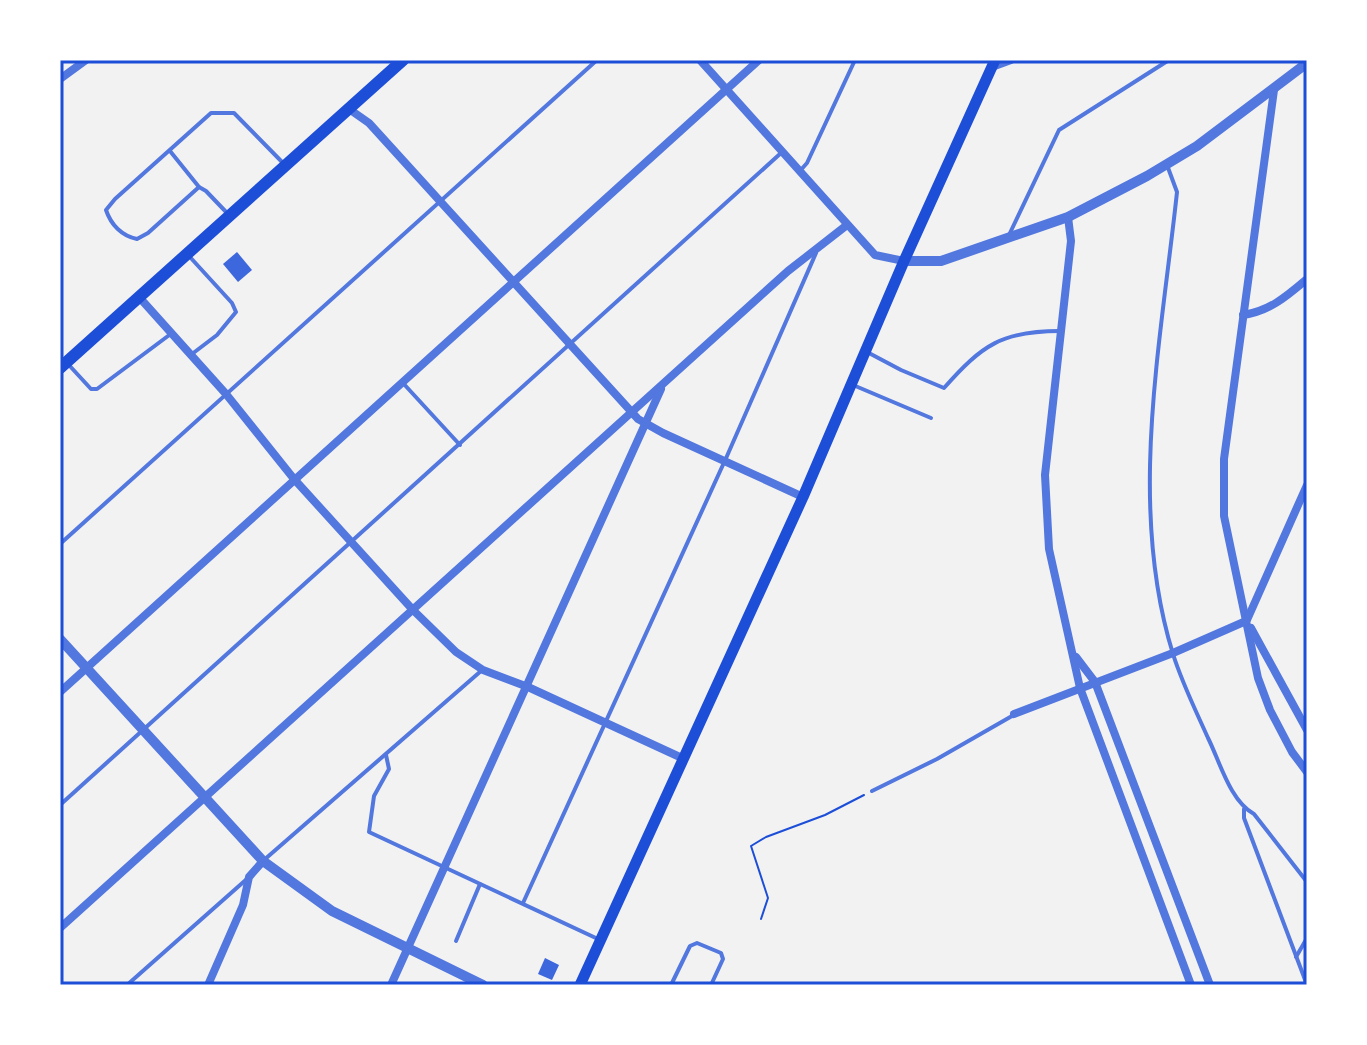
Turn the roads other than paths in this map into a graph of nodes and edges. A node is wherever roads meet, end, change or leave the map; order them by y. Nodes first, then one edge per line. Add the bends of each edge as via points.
1 (86, 60) edge
2 (403, 60) edge
3 (597, 60) edge
4 (700, 60) edge
5 (759, 60) edge
6 (855, 60) edge
7 (1011, 60) edge
8 (1169, 60) edge
9 (1290, 60) edge
10 (994, 64) edge
11 (1303, 67) edge
12 (60, 79) edge
13 (727, 90) junction
14 (1274, 90) junction
15 (349, 109) junction
16 (170, 151) junction
17 (781, 153) junction
18 (1166, 163) junction
19 (286, 166) junction
20 (799, 172) junction
21 (199, 187) junction
22 (439, 202) junction
23 (230, 216) junction
24 (1068, 217) junction
25 (847, 225) junction
26 (1008, 239) junction
27 (819, 246) junction
28 (187, 254) junction
29 (904, 261) junction
30 (1307, 279) edge
31 (513, 282) junction
32 (139, 297) junction
33 (1243, 315) junction
34 (1060, 331) junction
35 (172, 333) junction
36 (570, 346) junction
37 (865, 351) junction
38 (191, 355) junction
39 (63, 365) edge
40 (402, 382) junction
41 (851, 384) junction
42 (663, 385) junction
43 (226, 394) junction
44 (632, 413) junction
45 (931, 418) dead end
46 (646, 425) junction
47 (460, 445) junction
48 (724, 461) junction
49 (294, 479) junction
50 (1307, 485) edge
51 (803, 497) junction
52 (352, 543) junction
53 (60, 544) edge
54 (413, 610) junction
55 (1246, 621) junction
56 (60, 639) edge
57 (1073, 653) junction
58 (1173, 653) junction
59 (86, 668) junction
60 (483, 670) junction
61 (1095, 682) junction
62 (528, 687) junction
63 (1080, 688) junction
64 (60, 692) edge
65 (1014, 714) joint
66 (605, 722) junction
67 (1307, 730) edge
68 (143, 731) junction
69 (386, 755) junction
70 (682, 758) junction
71 (1307, 772) edge
72 (872, 791) road end
73 (204, 798) junction
74 (60, 805) edge
75 (1244, 809) junction
76 (263, 861) junction
77 (445, 868) junction
78 (249, 877) junction
79 (1307, 882) edge
80 (480, 884) junction
81 (523, 903) junction
82 (60, 928) edge
83 (1307, 938) edge
84 (600, 940) junction
85 (456, 941) dead end
86 (409, 950) junction
87 (1296, 957) junction
88 (127, 985) edge
89 (208, 985) edge
90 (391, 985) edge
91 (483, 985) edge
92 (580, 985) edge
93 (671, 985) edge
94 (711, 985) edge
95 (1191, 985) edge
96 (1210, 985) edge
97 (1307, 985) edge

1 - 12 street
2 - 15 main road
3 - 22 lane
4 - 13 street
5 - 13 street
6 - 20 lane
7 - 10 street
8 - 26 lane via 1059,130
9 - 11 lane
10 - 29 main road
11 - 14 street
13 - 17 street
13 - 31 street
14 - 18 street
14 - 33 street
15 - 19 main road
15 - 22 street via 369,123
16 - 19 lane via 211,113 224,111 234,113
16 - 21 lane
16 - 21 lane via 115,199 106,210 110,220 127,237 137,239
17 - 20 street
17 - 36 lane
18 - 24 street
18 - 58 lane via 1177,192 1149,485 1154,554
19 - 23 main road
20 - 25 street
21 - 23 lane
22 - 31 street
22 - 43 lane
23 - 28 main road
24 - 26 street
24 - 34 street via 1071,241
25 - 27 street
25 - 29 street via 875,255
26 - 29 street via 941,261
27 - 42 street
27 - 48 lane
28 - 32 main road
28 - 38 lane via 236,312
29 - 37 main road
30 - 33 street via 1282,301
31 - 36 street
31 - 40 street
32 - 35 street
32 - 39 main road
33 - 55 street via 1224,459 1224,500
34 - 37 lane via 1033,331 996,341 944,388
34 - 57 street via 1045,499 1056,590
35 - 38 street
35 - 39 lane via 97,389
36 - 44 street
36 - 47 lane
37 - 41 main road
38 - 43 street
40 - 47 lane
40 - 49 street
41 - 45 lane
41 - 51 main road
42 - 44 street
42 - 46 street
43 - 49 street
43 - 53 lane
44 - 46 street
44 - 54 street
46 - 48 street
46 - 62 street
47 - 52 lane
48 - 51 street
48 - 66 lane
49 - 52 street
49 - 59 street
50 - 55 street
51 - 70 main road
52 - 54 street
52 - 68 lane
54 - 60 street
54 - 73 street
55 - 58 street
55 - 67 street
55 - 71 street via 1270,710
56 - 59 street
57 - 61 street
57 - 63 street
58 - 61 street
58 - 75 lane
59 - 64 street
59 - 68 street
60 - 62 street
60 - 69 lane
61 - 63 street
61 - 96 street
62 - 66 street
62 - 77 street
63 - 65 street
63 - 95 street
65 - 72 lane
66 - 70 street
66 - 81 lane
68 - 73 street
68 - 74 lane
69 - 76 lane
69 - 77 lane via 389,769 374,796 369,832
70 - 84 main road
73 - 76 street
73 - 82 street
75 - 79 lane via 1254,814
75 - 87 lane
76 - 78 street
76 - 86 street via 332,911
77 - 80 lane
77 - 86 street
78 - 88 lane
78 - 89 street via 243,905
80 - 81 lane
80 - 85 lane
81 - 84 lane
83 - 87 lane
84 - 92 main road
86 - 90 street
86 - 91 street
87 - 97 lane
93 - 94 lane via 690,946 697,943 721,953 723,959

